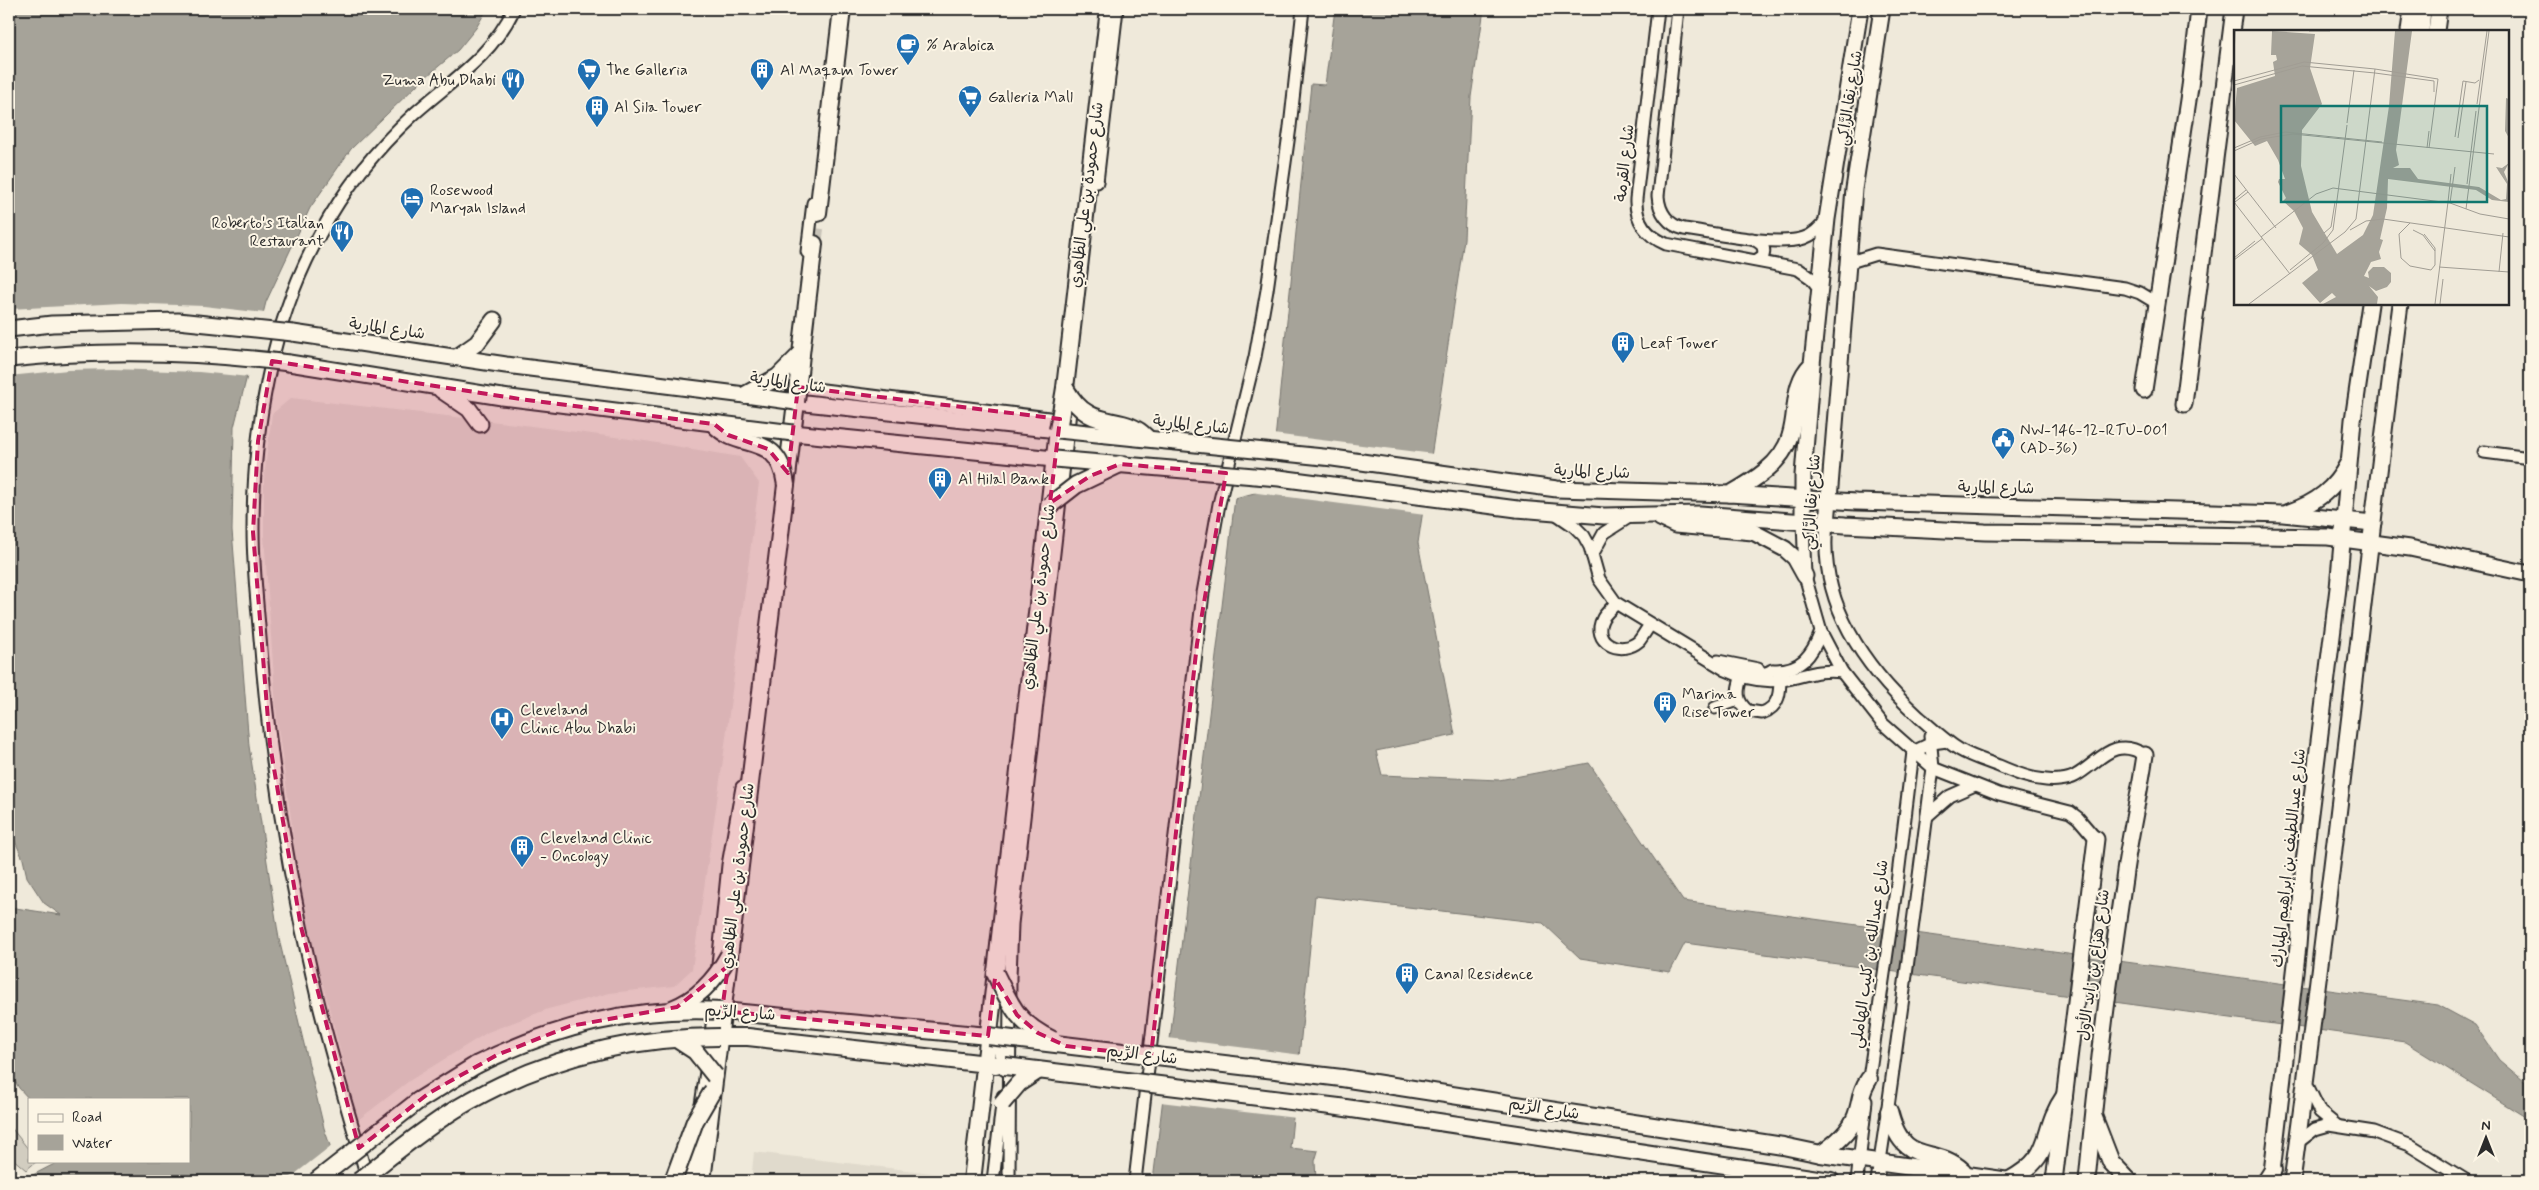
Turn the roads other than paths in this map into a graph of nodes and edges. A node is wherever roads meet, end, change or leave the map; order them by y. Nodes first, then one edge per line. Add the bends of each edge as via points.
1 (514, 9) edge
2 (836, 9) edge
3 (842, 9) edge
4 (1109, 9) edge
5 (1117, 9) edge
6 (1303, 9) edge
7 (1658, 9) edge
8 (1678, 9) edge
9 (1860, 9) edge
10 (1882, 9) edge
11 (2200, 9) edge
12 (2234, 9) edge
13 (2412, 9) edge
14 (2423, 9) edge
15 (2439, 9) edge
16 (2409, 30) edge
17 (2420, 30) edge
18 (2436, 30) edge
19 (818, 213) tunnel mouth
20 (1827, 218) junction
21 (1748, 238) junction
22 (814, 244) tunnel mouth
23 (1757, 260) junction
24 (1847, 262) junction
25 (1821, 291) junction
26 (2155, 302) junction
27 (2370, 305) edge
28 (2400, 305) edge
29 (494, 320) dead end
30 (9, 329) edge
31 (802, 354) junction
32 (457, 357) junction
33 (9, 359) edge
34 (1812, 364) junction
35 (435, 386) junction
36 (791, 386) junction
37 (1065, 388) junction
38 (2144, 390) dead end
39 (745, 395) junction
40 (796, 402) junction
41 (2184, 404) dead end
42 (480, 424) dead end
43 (714, 424) junction
44 (1064, 425) junction
45 (793, 433) junction
46 (1146, 438) junction
47 (2484, 452) dead end
48 (2530, 458) edge
49 (1054, 459) junction
50 (2350, 459) junction
51 (1120, 464) junction
52 (786, 485) junction
53 (1729, 494) junction
54 (1803, 498) junction
55 (1830, 500) junction
56 (1049, 506) junction
57 (1555, 513) junction
58 (2283, 514) junction
59 (1629, 516) junction
60 (1658, 516) junction
61 (2345, 520) junction
62 (1803, 521) junction
63 (2373, 523) junction
64 (1827, 524) junction
65 (2343, 538) junction
66 (2366, 541) junction
67 (1592, 555) junction
68 (2530, 574) edge
69 (1805, 576) junction
70 (1616, 603) junction
71 (1650, 625) junction
72 (1821, 632) junction
73 (1716, 661) junction
74 (1842, 672) junction
75 (1777, 673) junction
76 (1742, 676) junction
77 (1738, 700) junction
78 (1715, 708) dead end
79 (1926, 722) junction
80 (1947, 741) junction
81 (1932, 743) junction
82 (1913, 752) junction
83 (2145, 755) joint
84 (1933, 768) junction
85 (1975, 785) junction
86 (1927, 816) junction
87 (2096, 839) joint
88 (729, 955) junction
89 (996, 973) junction
90 (668, 1010) junction
91 (722, 1011) junction
92 (988, 1036) junction
93 (675, 1038) junction
94 (715, 1041) junction
95 (1066, 1046) junction
96 (986, 1063) junction
97 (1006, 1066) junction
98 (1039, 1070) junction
99 (2306, 1078) junction
100 (1869, 1079) junction
101 (714, 1083) junction
102 (2064, 1097) junction
103 (1002, 1103) junction
104 (1889, 1111) junction
105 (2094, 1118) junction
106 (2336, 1125) junction
107 (2298, 1143) junction
108 (1821, 1154) junction
109 (1859, 1160) junction
110 (1880, 1163) junction
111 (1966, 1174) junction
112 (1763, 1175) edge
113 (2270, 1177) edge
114 (316, 1181) edge
115 (359, 1181) edge
116 (368, 1181) edge
117 (674, 1181) edge
118 (690, 1181) edge
119 (702, 1181) edge
120 (972, 1181) edge
121 (993, 1181) edge
122 (1009, 1181) edge
123 (1135, 1181) edge
124 (1831, 1181) edge
125 (1857, 1181) edge
126 (1877, 1181) edge
127 (2009, 1181) edge
128 (2054, 1181) edge
129 (2087, 1181) edge
130 (2129, 1181) edge
131 (2292, 1181) edge
132 (2467, 1181) edge

1 - 116 street via 487,52 393,135 352,182 331,215 305,263 286,310 272,362 258,441 253,500 254,563 263,683 278,806 314,987
2 - 36 street
3 - 19 main road
4 - 37 main road, شارع حمودة بن علي الظاهري
5 - 44 street
6 - 123 street via 1285,168 1265,299 1255,356 1219,504 1203,593
7 - 23 street, شارع القرمة via 1636,199 1639,220 1652,237 1666,244
8 - 21 street via 1658,196 1660,209 1667,220 1678,227
9 - 20 street, شارع نِقا الرَّاكِي
10 - 24 street, شارع نِقا الرَّاكِي via 1854,189
11 - 26 street via 2169,230
12 - 41 street
13 - 16 street
14 - 17 street
15 - 18 street
20 - 21 street via 1802,239
20 - 25 street, شارع نِقا الرَّاكِي
21 - 23 street via 1760,243 1764,249 1763,256
22 - 31 main road, شارع حمودة بن علي الظاهري
23 - 25 street, شارع القرمة via 1798,269
24 - 26 street via 1876,254 2125,288
24 - 55 street, شارع نِقا الرَّاكِي
25 - 34 street, شارع نِقا الرَّاكِي
26 - 38 street
27 - 50 street, شارع عبداللطيف بن إبراهيم المبارك
28 - 63 street
29 - 32 street via 477,344
30 - 32 street, شارع المارِية, bridge via 52,324 178,321 243,326
31 - 39 main road, bridge via 778,377
31 - 40 main road, شارع حمودة بن علي الظاهري, bridge
32 - 39 street, شارع المارِية
33 - 35 street, bridge via 155,351 289,363
34 - 53 street via 1803,372 1797,387 1787,445 1766,470
34 - 54 street, شارع نِقا الرَّاكِي
35 - 42 street via 461,403
35 - 43 street, bridge
36 - 44 street
36 - 94 street via 740,798 726,884
37 - 44 main road, شارع حمودة بن علي الظاهري, bridge
37 - 46 main road, bridge via 1076,405 1092,417 1128,426
39 - 40 street, شارع المارِية, bridge
40 - 44 street, شارع المارِية
40 - 45 main road, شارع حمودة بن علي الظاهري
43 - 45 street, bridge
43 - 52 main road, bridge via 728,435 768,449 780,465
44 - 46 street, شارع المارِية, bridge
44 - 49 main road, شارع حمودة بن علي الظاهري
44 - 122 street via 1012,924
45 - 49 street
45 - 52 main road, شارع حمودة بن علي الظاهري, bridge
46 - 53 street, شارع المارِية, bridge via 1333,458 1557,489
47 - 48 street
49 - 51 street, bridge
49 - 56 main road, شارع حمودة بن علي الظاهري
50 - 58 street via 2342,475 2325,494 2304,507
50 - 61 street, شارع عبداللطيف بن إبراهيم المبارك
51 - 56 main road, bridge via 1076,485
51 - 57 street, bridge via 1289,479
52 - 88 main road, شارع حمودة بن علي الظاهري
53 - 54 street, شارع المارِية
54 - 55 street, شارع المارِية
54 - 62 street, شارع نِقا الرَّاكِي
55 - 58 street, شارع المارِية
55 - 64 street, شارع نِقا الرَّاكِي
56 - 89 main road, شارع حمودة بن علي الظاهري
57 - 59 street
57 - 67 street via 1584,536
58 - 61 street, شارع المارِية
59 - 60 street
59 - 67 street via 1604,533
60 - 62 street via 1700,514
60 - 69 street via 1675,525 1753,532 1791,554
61 - 63 street, شارع المارِية
61 - 65 street, شارع عبداللطيف بن إبراهيم المبارك
61 - 66 street via 2356,526
62 - 64 street
62 - 69 street, شارع نِقا الرَّاكِي
63 - 66 street
64 - 65 street via 1985,532
64 - 79 street, شارع نِقا الرَّاكِي via 1825,553 1839,614 1873,669 1897,697
65 - 66 street
65 - 113 street, شارع عبداللطيف بن إبراهيم المبارك
66 - 68 street
66 - 99 street via 2356,676
67 - 70 street via 1599,579
69 - 72 street, شارع نِقا الرَّاكِي
70 - 71 street
70 - 71 street via 1604,617 1600,630 1611,647 1620,648 1638,642
71 - 73 street
72 - 74 street, شارع نِقا الرَّاكِي
72 - 75 street via 1806,661
73 - 75 street
73 - 76 street via 1726,670
74 - 75 street
74 - 82 street, شارع نِقا الرَّاكِي via 1882,723
75 - 76 street
75 - 77 street via 1779,699 1769,711 1748,711
76 - 77 street
77 - 78 street
79 - 80 street, شارع نِقا الرَّاكِي
79 - 81 street
80 - 81 street
80 - 83 street, شارع نِقا الرَّاكِي via 1962,752 2024,776 2046,780 2074,777 2106,752 2117,748 2132,749
81 - 82 street
81 - 84 street
82 - 84 street, شارع نِقا الرَّاكِي
82 - 100 street, شارع عبدالله بن كليب الهاملي
83 - 105 street, شارع هزاع بن زايد الأول via 2103,1025
84 - 85 street, شارع نِقا الرَّاكِي
84 - 86 street
85 - 86 street via 1950,796
85 - 87 street, شارع نِقا الرَّاكِي via 2015,799 2070,812
86 - 104 street
87 - 102 street, شارع هزاع بن زايد الأول
88 - 90 main road, bridge via 703,990
88 - 91 main road, شارع حمودة بن علي الظاهري
89 - 92 main road, شارع حمودة بن علي الظاهري
89 - 95 main road, bridge via 1021,1020 1038,1033
90 - 91 main road, شارع الرِّيم, bridge
90 - 114 main road, شارع الرِّيم, bridge via 583,1023 532,1039 496,1055 424,1097
91 - 92 main road, شارع الرِّيم
91 - 94 main road, شارع حمودة بن علي الظاهري
92 - 95 main road, شارع الرِّيم, bridge
92 - 96 main road, شارع حمودة بن علي الظاهري
92 - 97 street
93 - 94 main road, شارع الرِّيم, bridge
93 - 101 main road, bridge via 695,1050
93 - 115 main road, شارع الرِّيم, bridge via 589,1052 507,1082 431,1125
94 - 96 main road, شارع الرِّيم via 748,1037
94 - 101 main road, شارع حمودة بن علي الظاهري
94 - 118 street, شارع حمودة بن علي الظاهري
95 - 108 main road, شارع الرِّيم, bridge via 1342,1078
96 - 97 main road, شارع الرِّيم
96 - 120 main road, شارع حمودة بن علي الظاهري
97 - 98 main road, شارع الرِّيم, bridge
97 - 103 street
98 - 103 main road, bridge via 1019,1083
98 - 112 main road, شارع الرِّيم, bridge via 1339,1107
99 - 106 street via 2320,1112
99 - 107 street
100 - 108 main road via 1863,1087 1853,1121
100 - 109 street, شارع عبدالله بن كليب الهاملي
101 - 117 main road, bridge via 695,1121
101 - 119 main road, شارع حمودة بن علي الظاهري
102 - 127 main road via 2037,1159
102 - 128 street, شارع هزاع بن زايد الأول
103 - 121 street
104 - 110 street
104 - 111 main road via 1899,1137 1910,1148 1953,1164
105 - 129 street, شارع هزاع بن زايد الأول
105 - 130 main road via 2112,1162
106 - 107 street via 2315,1129
106 - 132 street via 2392,1138 2426,1154
107 - 131 street
108 - 109 main road, شارع الرِّيم
109 - 110 main road, شارع الرِّيم
109 - 125 street, شارع عبدالله بن كليب الهاملي
110 - 111 main road, شارع الرِّيم
110 - 126 street
111 - 127 main road, شارع الرِّيم
112 - 124 main road, شارع الرِّيم

